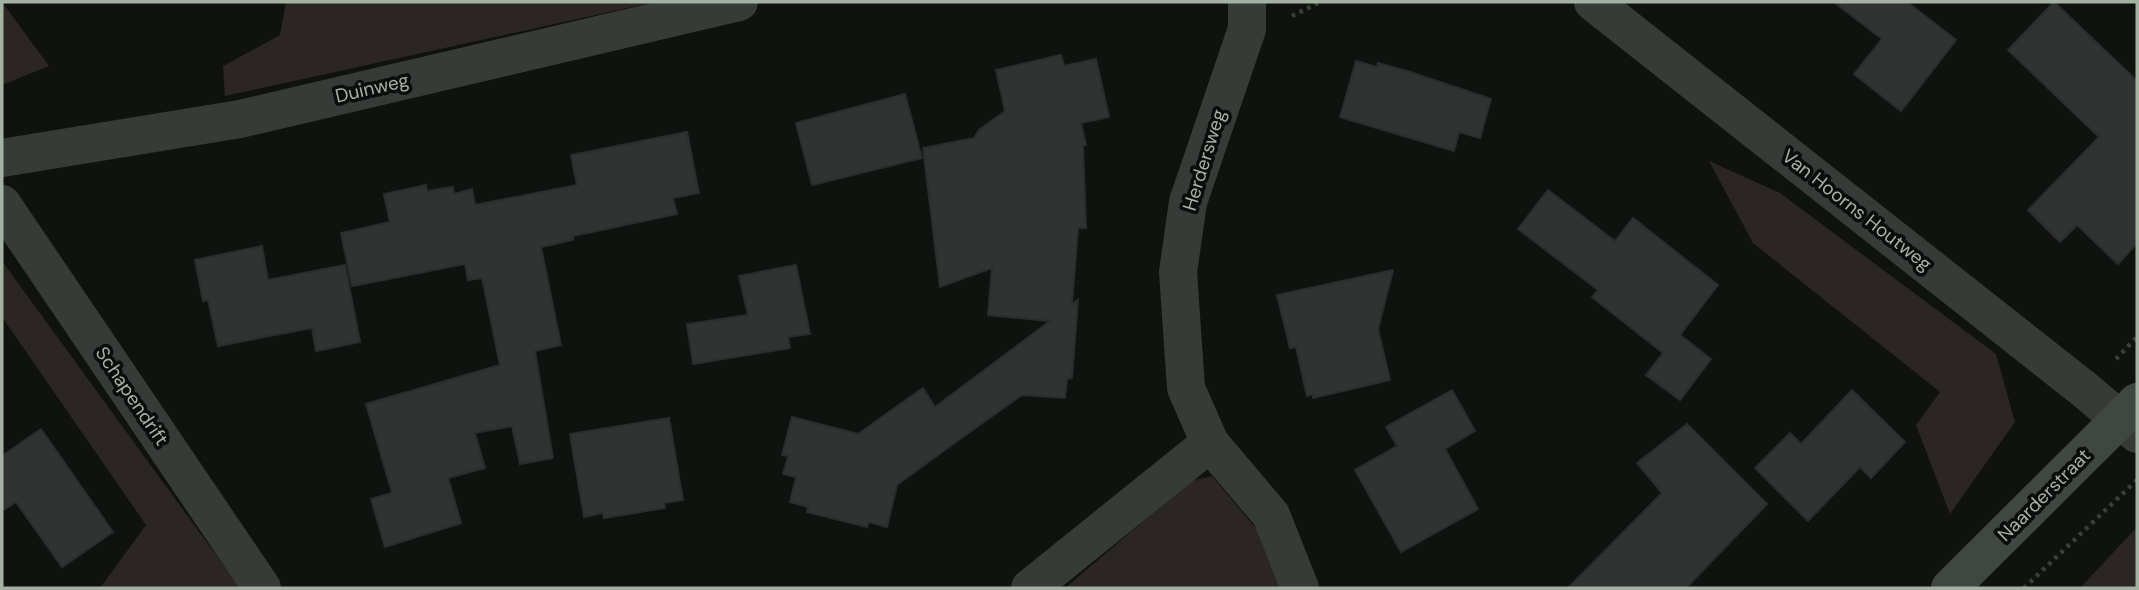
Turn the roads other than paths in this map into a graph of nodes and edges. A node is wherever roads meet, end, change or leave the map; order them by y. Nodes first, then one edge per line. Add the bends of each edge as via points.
1 (739, 2) edge
2 (1247, 2) edge
3 (1593, 2) edge
4 (2, 158) edge
5 (2, 204) edge
6 (2131, 419) edge
7 (1210, 443) junction
8 (262, 588) edge
9 (1030, 588) edge
10 (1300, 588) edge
11 (1950, 588) edge

1 - 4 street, Duinweg via 240,119
2 - 7 street, Herdersweg via 1247,29 1188,202 1178,272 1186,388
3 - 6 street, Van Hoorns Houtweg via 2085,390
5 - 8 street, Schapendrift
6 - 11 street, Naarderstraat
7 - 9 street
7 - 10 street, Herdersweg via 1271,515

